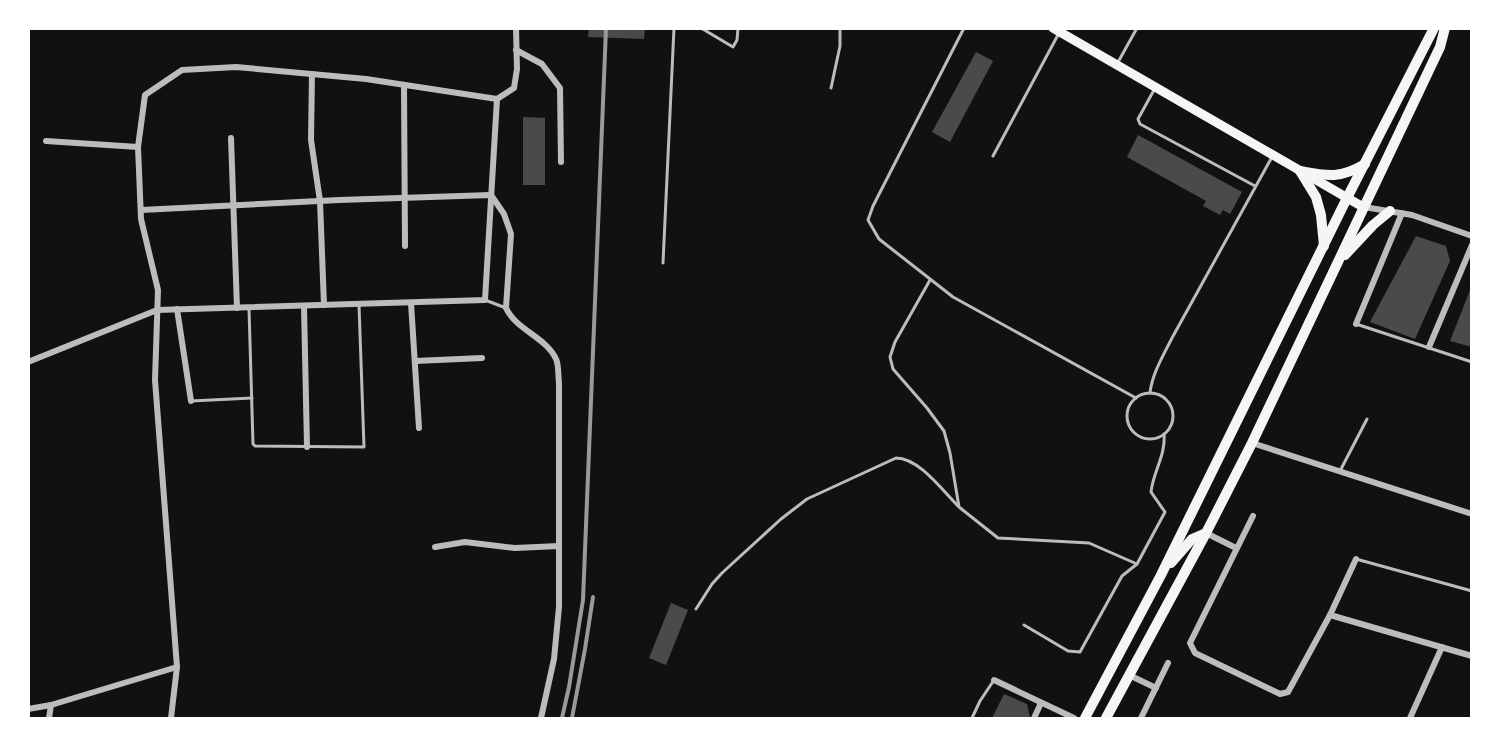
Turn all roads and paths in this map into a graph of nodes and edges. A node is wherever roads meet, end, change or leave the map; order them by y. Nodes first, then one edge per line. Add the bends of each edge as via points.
1 (516, 28) edge
2 (674, 28) edge
3 (701, 28) edge
4 (738, 28) edge
5 (840, 28) edge
6 (964, 28) edge
7 (1137, 28) edge
8 (1434, 28) edge
9 (1445, 28) edge
10 (1056, 31) edge
11 (516, 50) junction
12 (1116, 66) junction
13 (312, 74) junction
14 (404, 85) junction
15 (831, 88) dead end
16 (1155, 88) junction
17 (497, 99) junction
18 (231, 138) dead end
19 (46, 141) dead end
20 (138, 147) junction
21 (993, 156) dead end
22 (1273, 156) junction
23 (561, 162) dead end
24 (1365, 164) junction
25 (1300, 171) junction
26 (1255, 186) junction
27 (491, 195) junction
28 (405, 198) junction
29 (1347, 198) junction
30 (320, 201) junction
31 (234, 204) junction
32 (1363, 207) junction
33 (141, 210) junction
34 (1390, 211) junction
35 (1402, 213) junction
36 (1472, 236) edge
37 (1472, 245) edge
38 (405, 246) dead end
39 (1324, 246) junction
40 (663, 263) dead end
41 (1337, 263) junction
42 (930, 280) junction
43 (485, 300) junction
44 (411, 303) junction
45 (359, 304) junction
46 (324, 305) junction
47 (304, 306) junction
48 (249, 307) junction
49 (237, 308) junction
50 (506, 308) junction
51 (177, 309) junction
52 (157, 310) junction
53 (1356, 324) joint
54 (1429, 347) junction
55 (482, 358) dead end
56 (415, 361) junction
57 (28, 362) edge
58 (1472, 362) edge
59 (1150, 393) junction
60 (252, 398) junction
61 (1136, 398) junction
62 (191, 401) joint
63 (1367, 419) dead end
64 (419, 428) dead end
65 (1164, 434) junction
66 (1252, 443) junction
67 (307, 447) junction
68 (1340, 472) junction
69 (959, 507) junction
70 (1472, 514) edge
71 (1253, 516) dead end
72 (1206, 533) junction
73 (560, 546) junction
74 (435, 547) dead end
75 (1236, 548) junction
76 (1356, 559) joint
77 (1137, 564) junction
78 (1161, 575) junction
79 (1472, 591) edge
80 (696, 609) dead end
81 (1330, 615) junction
82 (1024, 626) dead end
83 (1442, 647) junction
84 (1472, 656) edge
85 (1168, 663) dead end
86 (177, 667) junction
87 (1129, 675) junction
88 (994, 680) joint
89 (1156, 688) junction
90 (1041, 703) junction
91 (51, 705) junction
92 (28, 709) edge
93 (49, 718) edge
94 (171, 718) edge
95 (541, 718) edge
96 (972, 718) edge
97 (1034, 718) edge
98 (1074, 718) edge
99 (1085, 718) edge
100 (1106, 718) edge
101 (1140, 718) edge
102 (1410, 718) edge

1 - 11 street
2 - 40 lane
3 - 4 lane via 733,46
5 - 15 lane
6 - 42 lane via 868,220 879,239
7 - 12 lane
8 - 24 highway
9 - 32 highway via 1440,47
10 - 12 main road
10 - 21 lane
11 - 17 street via 514,88
11 - 23 street via 542,64 560,88
12 - 16 main road
13 - 14 street
13 - 20 street via 236,67 182,70 145,95
13 - 30 street via 311,140
14 - 17 street
14 - 28 street
16 - 22 main road
16 - 26 lane via 1138,119 1140,124
17 - 27 street
18 - 31 street
19 - 20 street
20 - 33 street
22 - 25 main road
22 - 26 lane
24 - 25 highway via 1339,176
24 - 29 highway
25 - 29 main road
25 - 39 highway via 1322,215
26 - 59 lane via 1158,367
27 - 28 street
27 - 43 street
27 - 50 street via 511,234
28 - 30 street
28 - 38 street
29 - 32 main road
29 - 39 highway
30 - 31 street
30 - 46 street
31 - 33 street
31 - 49 street
32 - 34 street
32 - 41 highway
33 - 52 street via 158,290
34 - 35 street
34 - 41 highway
35 - 36 street
35 - 53 street
37 - 54 street
39 - 78 highway
41 - 66 highway
42 - 61 lane via 953,297
42 - 69 lane via 890,357 893,369 944,431
43 - 44 street
43 - 50 lane
44 - 45 street
44 - 56 street
45 - 46 street
45 - 67 lane via 364,447
46 - 47 street
47 - 48 street
47 - 67 street
48 - 49 street
48 - 60 lane
49 - 51 street
50 - 73 street via 556,359
51 - 52 street
51 - 62 street
52 - 57 street
52 - 86 street via 154,380
53 - 54 lane
54 - 58 lane
55 - 56 street
56 - 64 street
59 - 61 lane
59 - 65 lane via 1163,398 1171,409 1172,423
60 - 62 lane
60 - 67 lane via 255,446
61 - 65 lane via 1128,412 1132,430 1143,438
63 - 68 lane
65 - 77 lane via 1162,457 1151,492 1165,512
66 - 68 street
66 - 72 highway
68 - 70 street
69 - 77 lane via 998,538 1089,543
69 - 80 lane via 919,467 896,458 807,500 780,519 717,579
71 - 75 street
72 - 75 street
72 - 78 highway via 1192,539
72 - 87 highway
73 - 74 street via 515,548 465,542
73 - 95 street via 554,659
75 - 81 street via 1190,644 1195,653 1280,694 1288,692
76 - 79 lane
76 - 81 street
77 - 82 lane via 1122,576 1080,652 1068,651
78 - 99 highway
81 - 83 street
83 - 84 street
83 - 102 street
85 - 89 street
86 - 91 street
86 - 94 street
87 - 89 street
87 - 100 highway
88 - 90 street
88 - 96 lane
89 - 101 street
90 - 97 street
90 - 98 street
91 - 92 street
91 - 93 street

